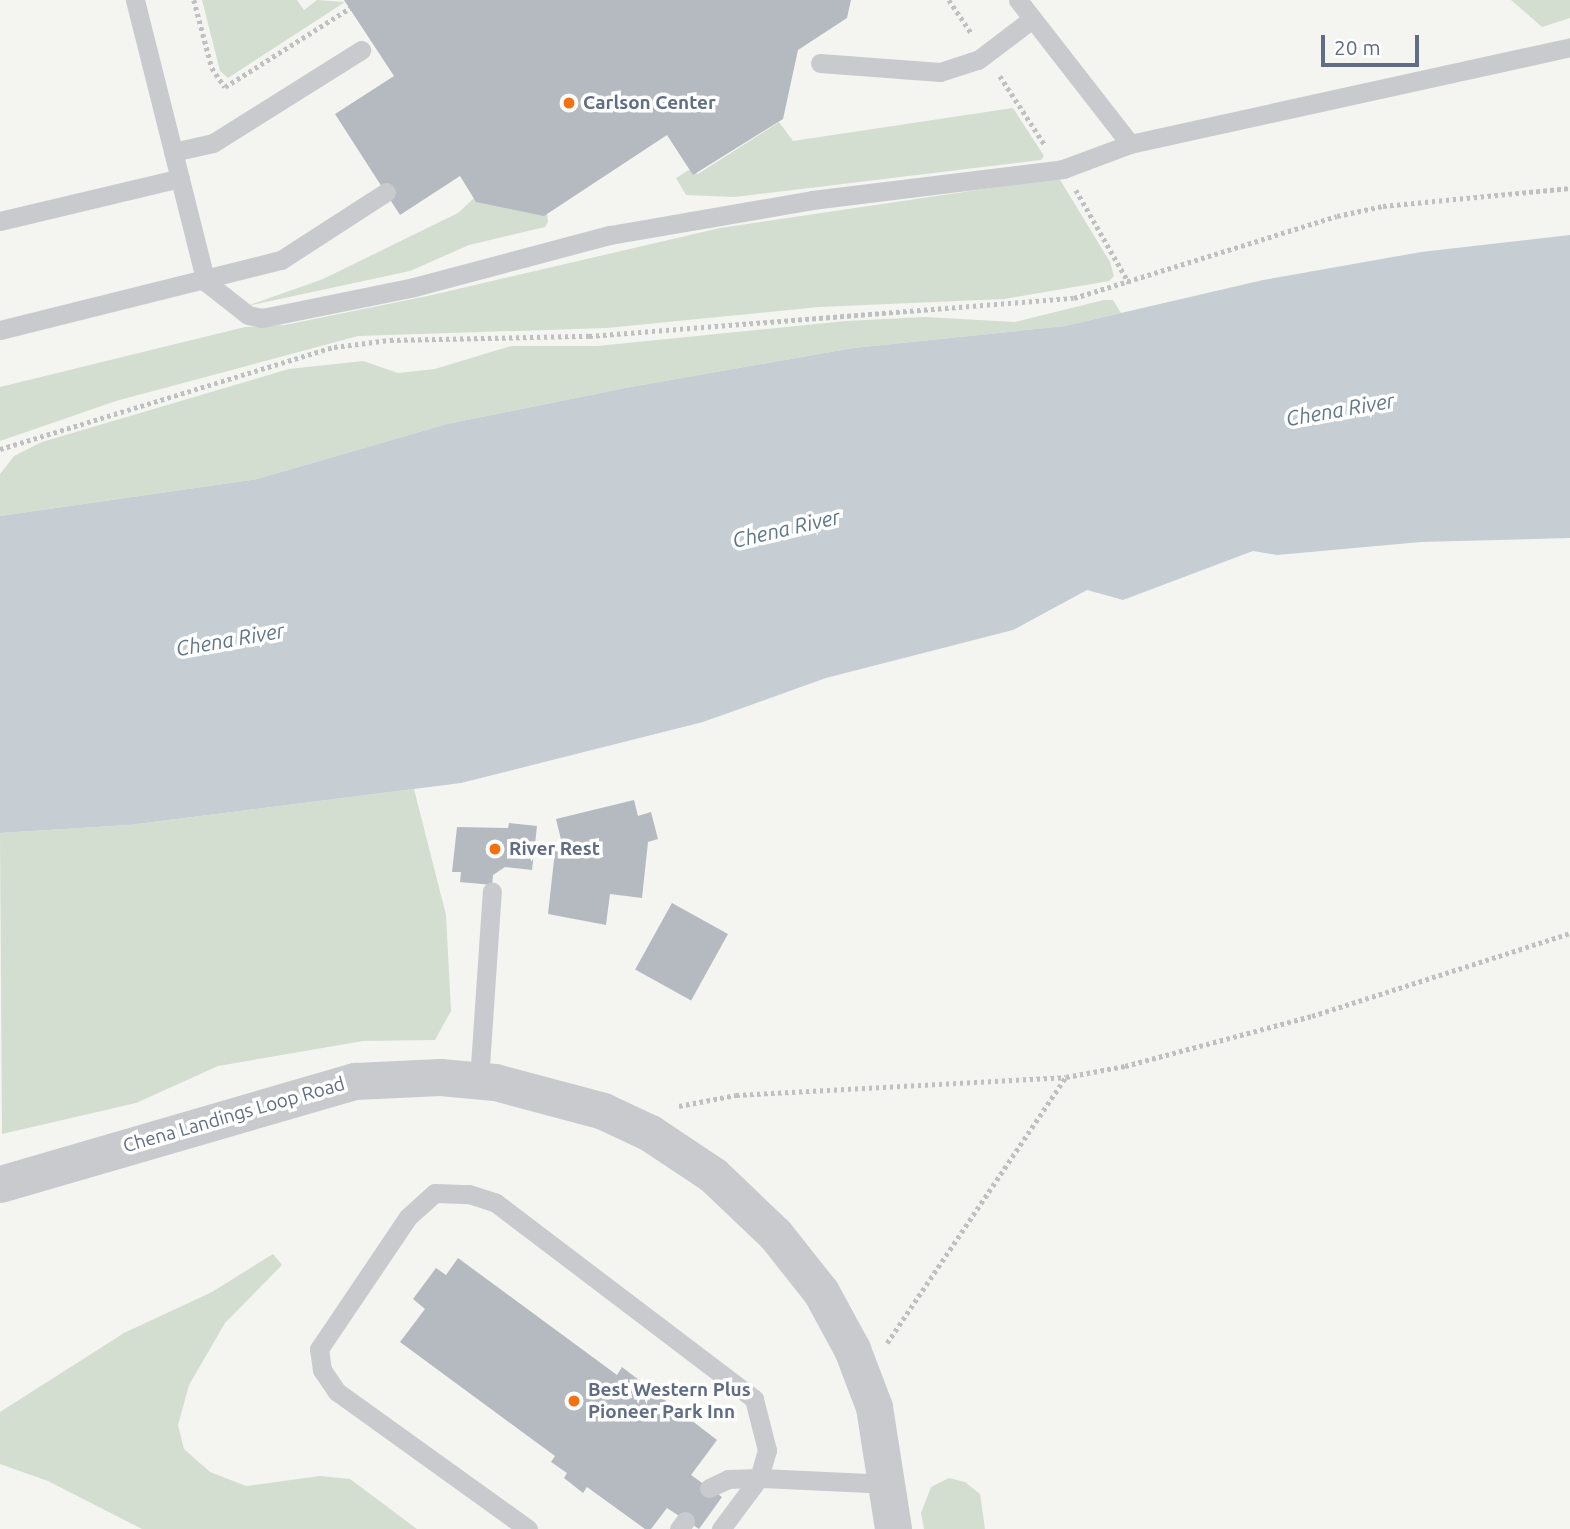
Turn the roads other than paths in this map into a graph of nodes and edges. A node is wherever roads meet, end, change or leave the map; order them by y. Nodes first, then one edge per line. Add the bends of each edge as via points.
1 (135, 0) edge
2 (1018, 0) edge
3 (1032, 19) junction
4 (1570, 47) edge
5 (360, 50) dead end
6 (820, 63) dead end
7 (1130, 144) junction
8 (173, 152) junction
9 (180, 178) junction
10 (386, 192) dead end
11 (0, 221) edge
12 (206, 282) junction
13 (0, 330) edge
14 (492, 891) dead end
15 (479, 1080) junction
16 (0, 1184) edge
17 (759, 1478) junction
18 (890, 1484) junction
19 (709, 1488) dead end
20 (528, 1529) edge
21 (721, 1529) edge
22 (893, 1529) edge

1 - 8 lane
2 - 3 lane
3 - 6 lane via 985,55 940,72
3 - 7 lane
4 - 7 lane
5 - 8 lane via 213,143
7 - 12 lane via 1063,169 812,200 610,235 414,287 262,318 248,315
8 - 9 lane
9 - 11 lane
9 - 12 lane
10 - 12 lane via 281,260
12 - 13 lane
14 - 15 lane
15 - 16 street, Chena Landings Loop Road via 396,1077 315,1089
15 - 18 street, Chena Landings Loop Road via 561,1097 639,1127 684,1154 744,1202 801,1264 839,1322 874,1407
17 - 18 lane
17 - 19 lane via 727,1479
17 - 20 lane via 767,1450 754,1398 736,1381 496,1203 469,1194 435,1193 408,1217 319,1349 322,1370 337,1392
17 - 21 lane
18 - 22 street, Chena Landings Loop Road

